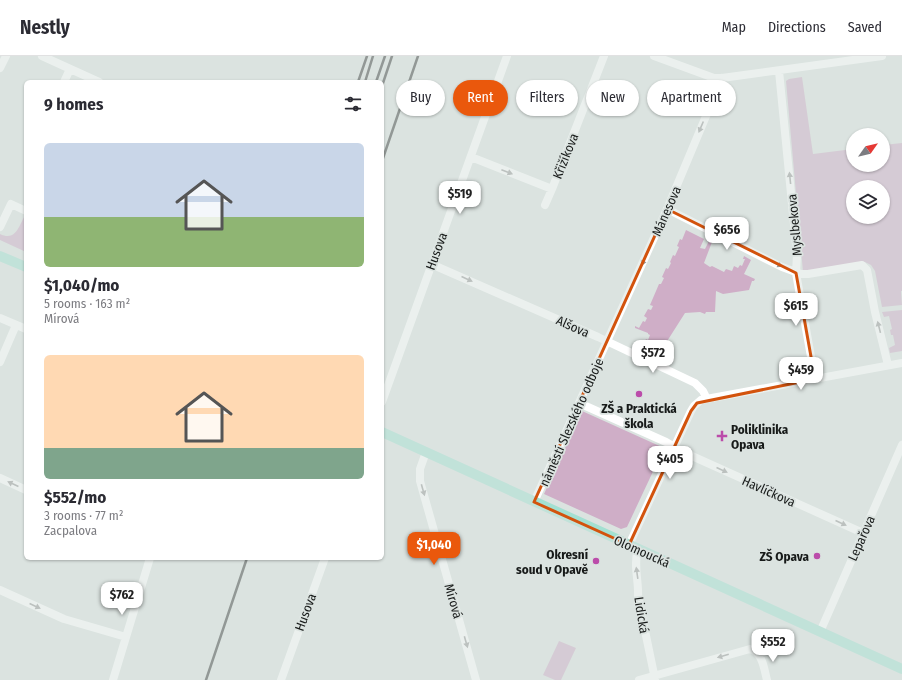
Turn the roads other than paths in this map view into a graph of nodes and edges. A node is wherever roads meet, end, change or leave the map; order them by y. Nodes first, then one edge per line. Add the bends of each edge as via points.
1 (6, 56) edge
2 (42, 56) edge
3 (507, 56) edge
4 (604, 56) edge
5 (654, 56) edge
6 (882, 56) edge
7 (0, 68) edge
8 (70, 69) junction
9 (779, 71) junction
10 (722, 78) junction
11 (65, 80) edge
12 (95, 80) edge
13 (471, 157) junction
14 (552, 189) junction
15 (545, 205) dead end
16 (24, 210) edge
17 (667, 210) junction
18 (0, 227) edge
19 (0, 256) edge
20 (432, 264) junction
21 (24, 266) edge
22 (796, 273) junction
23 (0, 318) edge
24 (16, 325) junction
25 (24, 328) edge
26 (607, 342) junction
27 (0, 362) edge
28 (902, 363) edge
29 (888, 365) junction
30 (815, 379) junction
31 (384, 397) edge
32 (707, 399) junction
33 (580, 403) junction
34 (384, 433) edge
35 (902, 445) edge
36 (674, 447) junction
37 (426, 452) junction
38 (0, 478) edge
39 (24, 489) edge
40 (534, 502) junction
41 (863, 533) junction
42 (634, 547) junction
43 (149, 560) edge
44 (324, 560) edge
45 (0, 590) edge
46 (820, 632) junction
47 (126, 637) junction
48 (784, 643) dead end
49 (759, 654) junction
50 (902, 669) edge
51 (655, 678) edge
52 (113, 680) edge
53 (281, 680) edge
54 (476, 680) edge
55 (639, 680) edge
56 (767, 680) edge

1 - 7 street
2 - 8 street
3 - 13 street, Husova
4 - 14 street, Křižíkova
5 - 10 street via 714,78
6 - 9 street
8 - 11 street
8 - 12 street
9 - 10 street
22 -> 9 street, Myslbekova via 797,255
10 -> 17 street, Mánesova
13 -> 14 street, Křižíkova
13 - 20 street, Husova
14 - 15 street, Křižíkova
16 - 18 street via 11,204
17 -> 22 street
17 -> 26 street, Mánesova
19 - 21 main road
20 -> 26 street, Alšova
20 - 31 street, Husova
29 -> 22 street via 865,267 862,265 805,275
22 - 30 street, Myslbekova
23 - 24 street
24 - 25 street
24 - 27 street
26 - 32 street, Alšova via 695,383 703,390
26 - 33 street, náměstí Slezského odboje
28 - 29 street
29 - 30 street
30 - 32 street
32 - 36 street via 694,406
33 - 36 street, Havlíčkova
33 - 40 street, náměstí Slezského odboje
34 - 37 main road, Olomoucká
35 - 41 street, Lepařova
36 -> 41 street, Havlíčkova
36 - 42 street
37 - 40 main road, Olomoucká
37 -> 54 street, Mírová via 420,469 420,481
39 -> 38 street
40 - 42 main road, Olomoucká
41 - 46 street, Lepařova
42 - 46 main road, Olomoucká
51 -> 42 street, Lidická via 638,600 639,585
43 - 47 street
44 - 53 street, Husova
45 -> 47 street via 64,619
46 - 50 main road, Olomoucká
47 - 52 street
48 - 49 street
49 -> 51 street via 753,649 748,649
49 - 56 street
51 - 55 street

